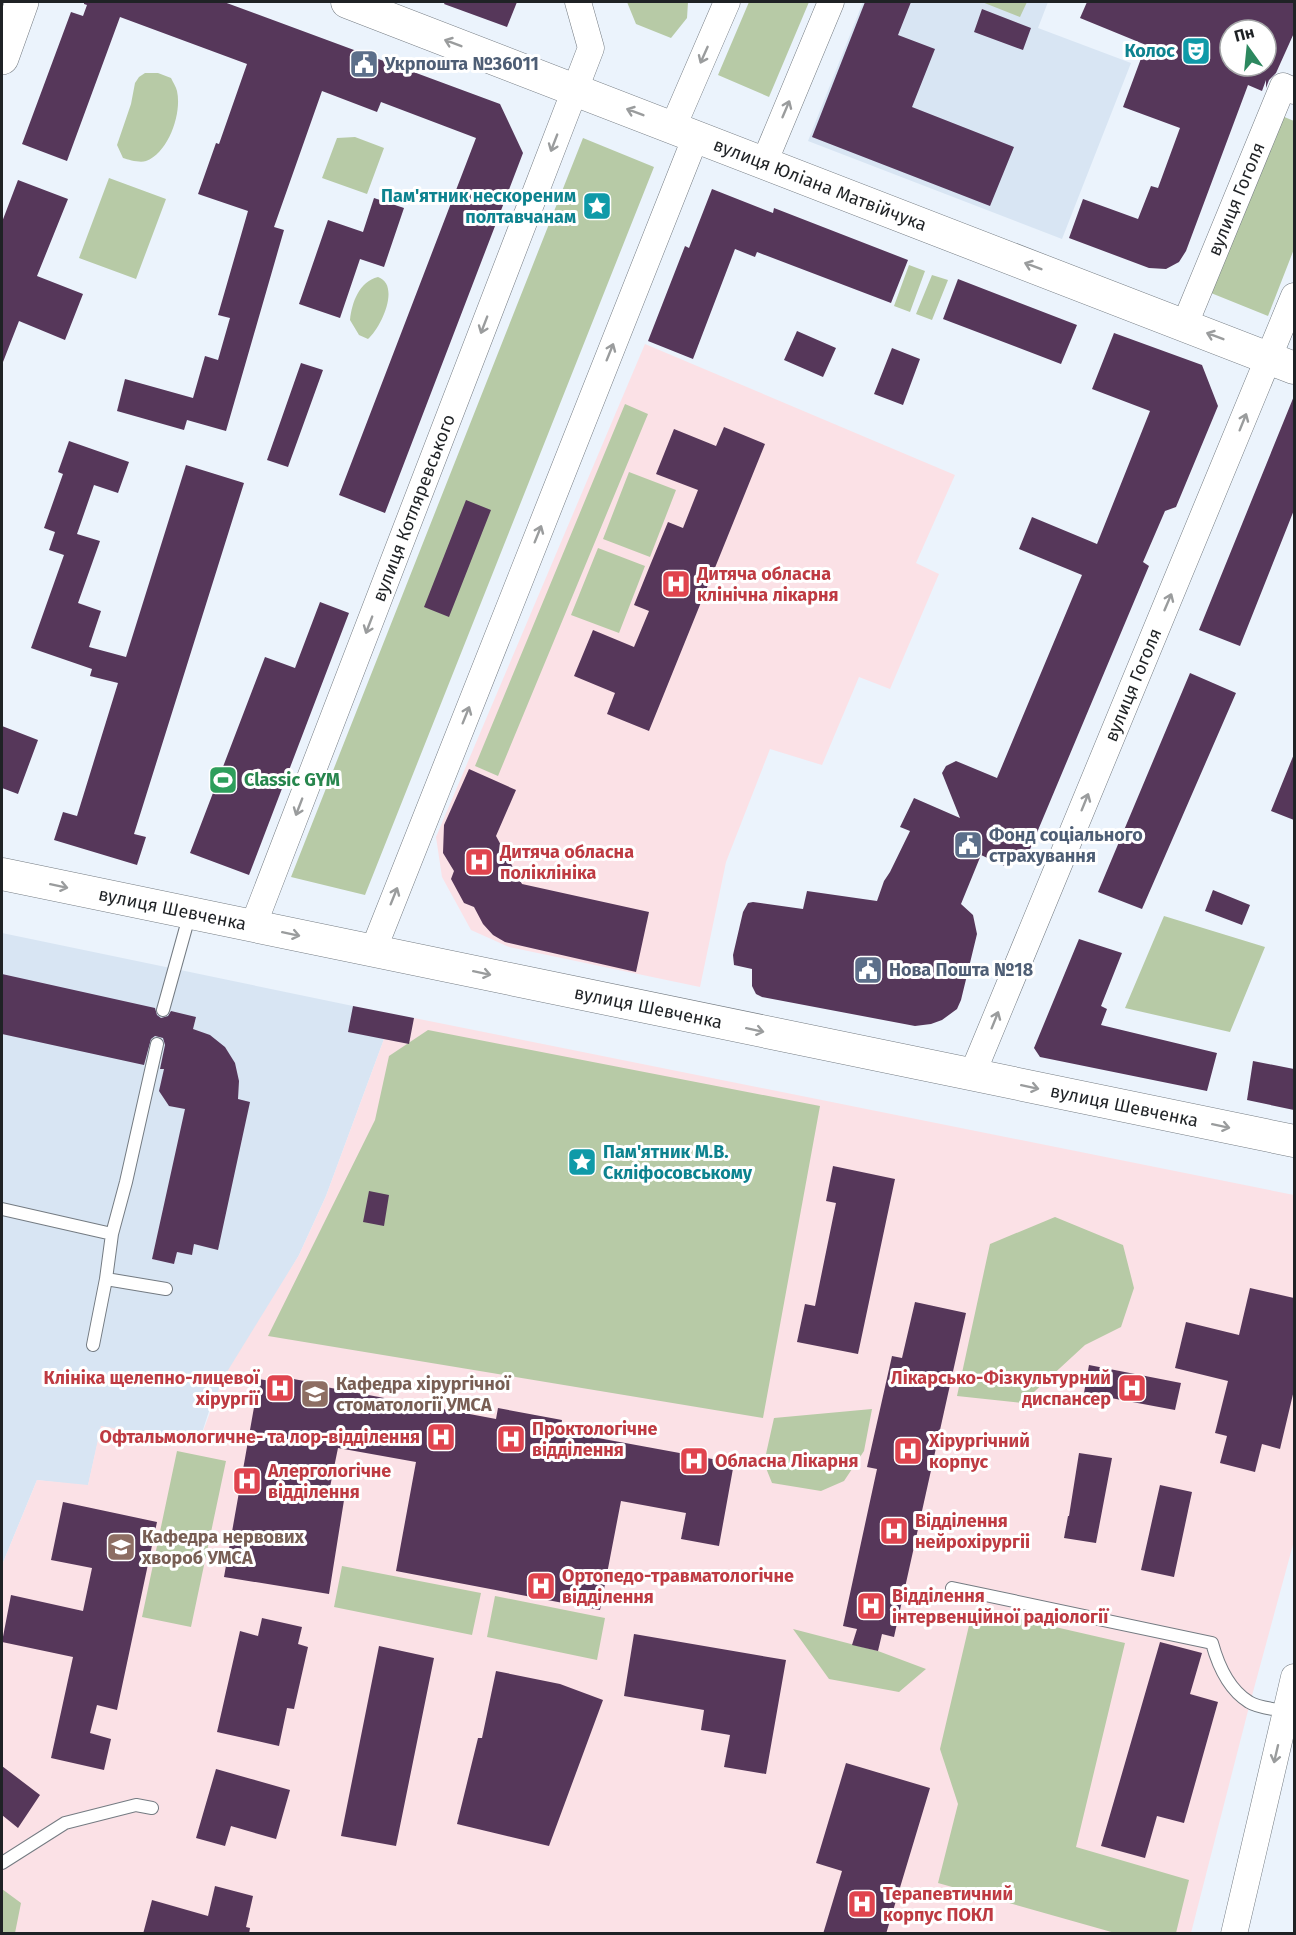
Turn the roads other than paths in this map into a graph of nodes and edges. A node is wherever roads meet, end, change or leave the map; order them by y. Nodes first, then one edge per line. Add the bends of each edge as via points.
1 (22, 2) edge
2 (347, 2) edge
3 (578, 2) edge
4 (728, 2) edge
5 (831, 2) edge
6 (2, 58) edge
7 (575, 88) junction
8 (1289, 88) edge
9 (685, 132) junction
10 (764, 163) junction
11 (1294, 296) edge
12 (1185, 324) junction
13 (1282, 362) edge
14 (2, 874) edge
15 (190, 913) junction
16 (253, 926) junction
17 (373, 951) junction
18 (163, 1010) dead end
19 (157, 1044) dead end
20 (972, 1075) junction
21 (1294, 1141) edge
22 (2, 1209) edge
23 (112, 1234) junction
24 (106, 1279) junction
25 (166, 1289) dead end
26 (93, 1345) dead end
27 (952, 1588) dead end
28 (1294, 1677) edge
29 (1286, 1711) junction
30 (153, 1808) dead end
31 (2, 1863) edge
32 (1234, 1934) edge

1 - 6 main road
7 -> 2 street, вулиця Юліана Матвійчука
3 - 7 street, вулиця Котляревського via 591,48
4 -> 9 street
10 -> 5 street
9 -> 7 street, вулиця Юліана Матвійчука
7 -> 16 street, вулиця Котляревського
8 - 12 street, вулиця Гоголя
9 - 10 street, вулиця Юліана Матвійчука
17 -> 9 street
12 -> 10 street, вулиця Юліана Матвійчука
11 - 13 street, вулиця Гоголя
13 -> 12 street, вулиця Юліана Матвійчука
20 -> 13 street, вулиця Гоголя
14 -> 15 street, вулиця Шевченка
15 - 16 street, вулиця Шевченка
15 - 18 lane
16 -> 17 street, вулиця Шевченка
17 -> 20 street, вулиця Шевченка
19 - 23 lane
20 -> 21 street, вулиця Шевченка
22 - 23 lane
23 - 24 lane
24 - 25 lane
24 - 26 lane
27 - 29 lane via 1212,1643 1217,1663 1238,1692 1250,1703
28 - 29 street
29 -> 32 street
30 - 31 lane via 136,1805 64,1823

